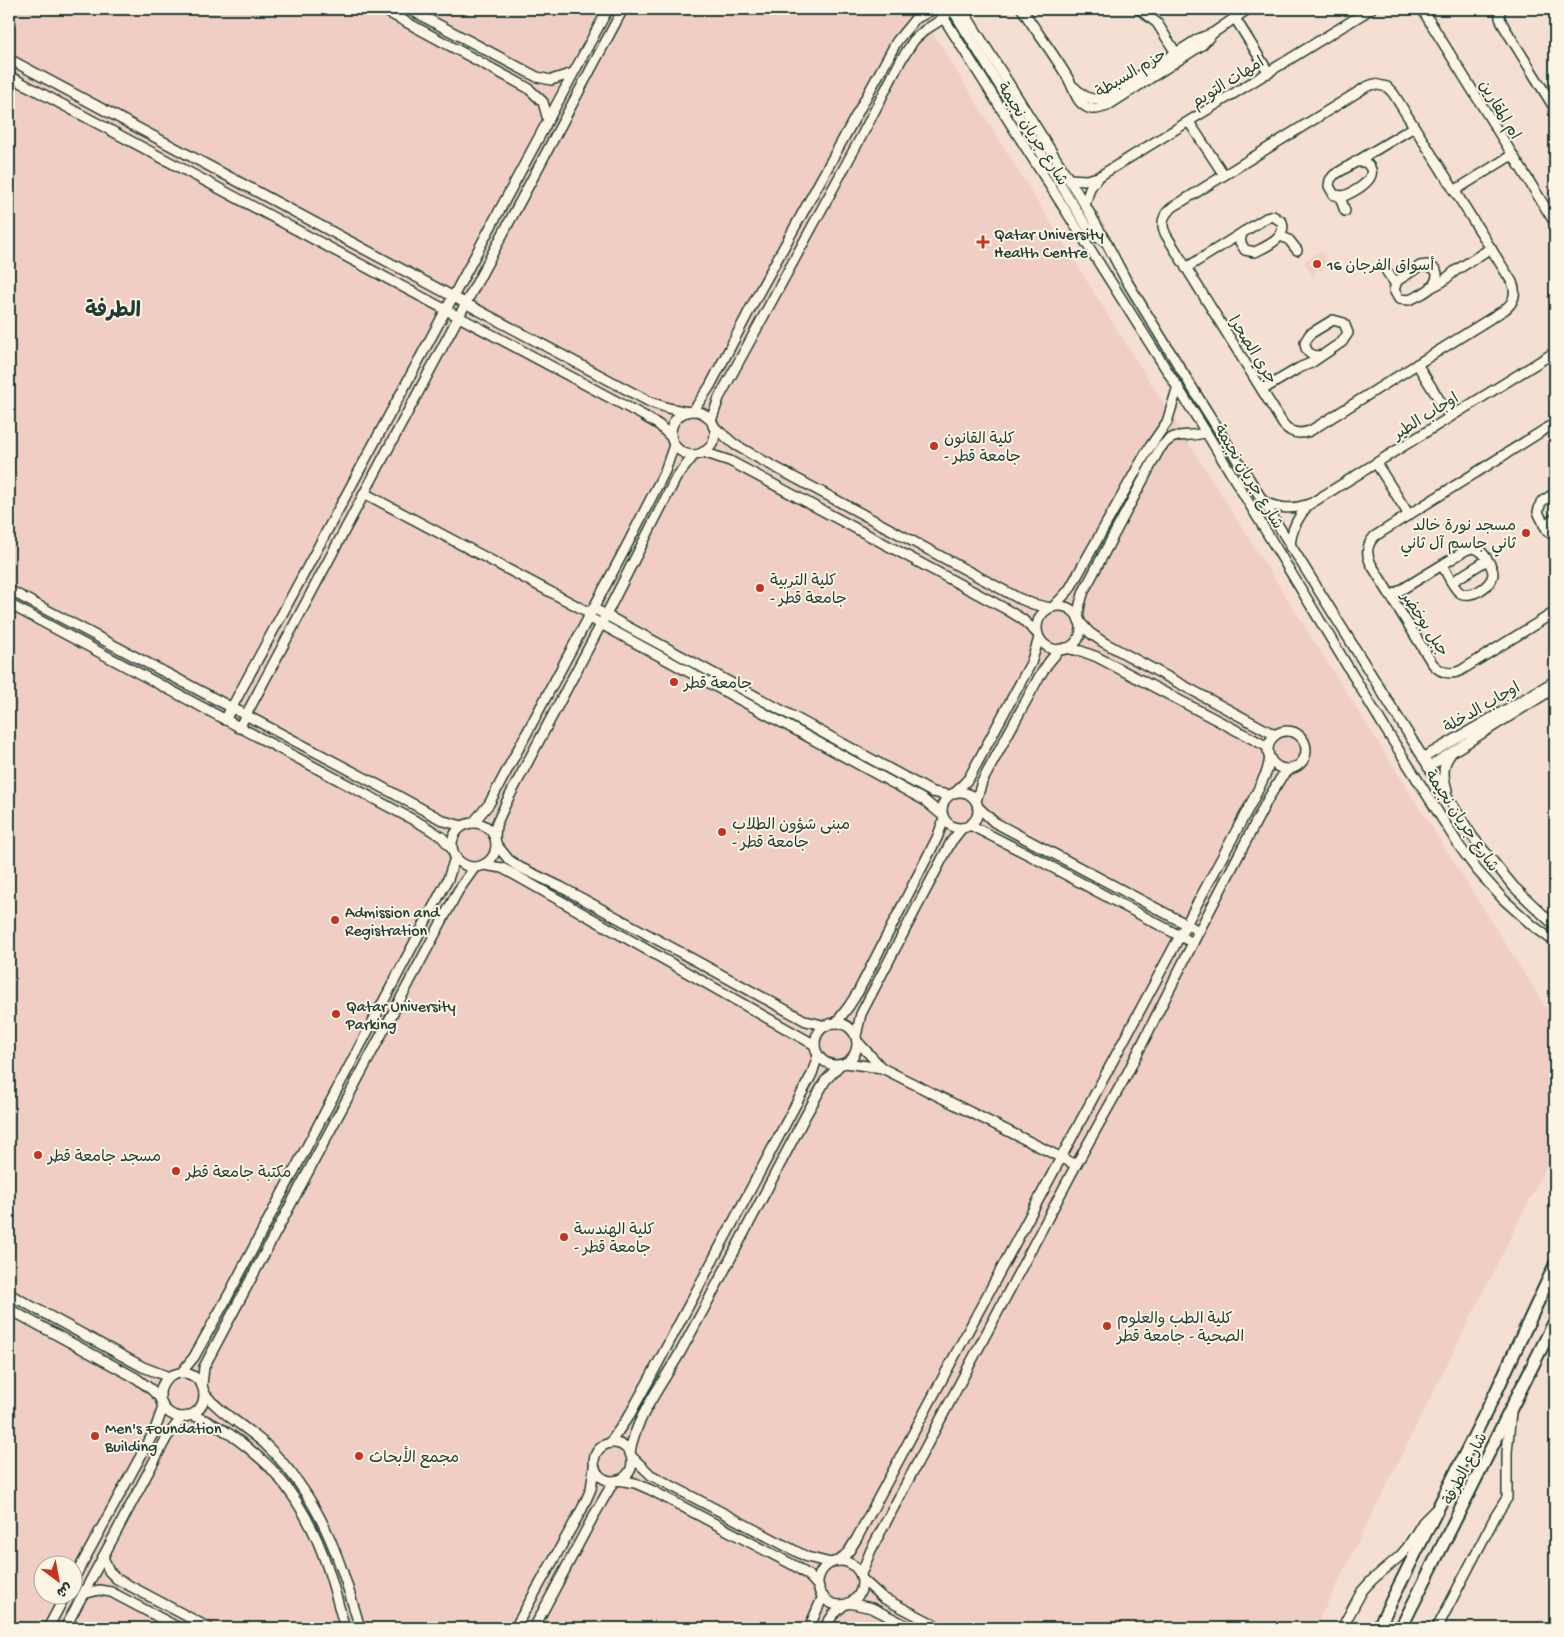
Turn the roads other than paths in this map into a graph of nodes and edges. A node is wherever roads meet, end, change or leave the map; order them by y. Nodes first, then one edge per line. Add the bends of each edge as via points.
1 (382, 9) edge
2 (409, 9) edge
3 (608, 9) edge
4 (623, 9) edge
5 (918, 9) edge
6 (934, 9) edge
7 (938, 9) edge
8 (952, 9) edge
9 (1022, 9) edge
10 (1139, 9) edge
11 (1248, 9) edge
12 (1371, 9) edge
13 (1422, 9) edge
14 (1500, 9) edge
15 (965, 13) edge
16 (944, 18) junction
17 (1234, 18) junction
18 (915, 19) junction
19 (1213, 32) junction
20 (1176, 53) junction
21 (9, 58) edge
22 (1165, 65) junction
23 (1268, 72) junction
24 (574, 73) junction
25 (9, 76) edge
26 (1555, 109) edge
27 (548, 120) junction
28 (1189, 122) junction
29 (1414, 127) junction
30 (849, 130) junction
31 (861, 137) junction
32 (1377, 150) junction
33 (1512, 155) junction
34 (528, 158) junction
35 (1355, 162) junction
36 (540, 165) junction
37 (1370, 166) junction
38 (1224, 175) junction
39 (1098, 177) junction
40 (1069, 179) junction
41 (1454, 191) junction
42 (1340, 197) junction
43 (1085, 205) junction
44 (1345, 211) dead end
45 (1555, 223) edge
46 (1245, 231) junction
47 (1281, 236) junction
48 (1106, 242) junction
49 (1222, 245) junction
50 (1243, 248) junction
51 (1491, 248) junction
52 (1297, 250) dead end
53 (1186, 268) junction
54 (1436, 270) junction
55 (1455, 271) junction
56 (1387, 272) dead end
57 (1395, 284) junction
58 (1432, 287) junction
59 (453, 296) junction
60 (466, 303) junction
61 (446, 310) junction
62 (459, 317) junction
63 (731, 346) junction
64 (1306, 349) junction
65 (744, 352) junction
66 (1555, 352) edge
67 (1322, 355) junction
68 (1417, 364) junction
69 (1298, 368) junction
70 (1178, 386) junction
71 (1262, 390) junction
72 (690, 411) junction
73 (1450, 417) junction
74 (1555, 423) edge
75 (712, 424) junction
76 (1206, 432) junction
77 (673, 441) junction
78 (699, 453) junction
79 (1376, 463) junction
80 (356, 478) junction
81 (349, 491) junction
82 (365, 492) junction
83 (1555, 493) edge
84 (1262, 501) junction
85 (1310, 504) junction
86 (1111, 514) junction
87 (1409, 515) junction
88 (1555, 518) edge
89 (1122, 519) junction
90 (1544, 525) junction
91 (1555, 536) edge
92 (1099, 537) junction
93 (1110, 542) junction
94 (1290, 547) junction
95 (1487, 560) junction
96 (1442, 565) junction
97 (1452, 582) junction
98 (9, 590) edge
99 (1391, 596) junction
100 (289, 602) junction
101 (9, 604) edge
102 (1052, 607) junction
103 (303, 610) junction
104 (1555, 612) edge
105 (590, 613) junction
106 (606, 615) junction
107 (1079, 619) junction
108 (601, 624) junction
109 (1038, 636) junction
110 (1063, 649) junction
111 (701, 666) junction
112 (694, 675) junction
113 (1555, 681) edge
114 (1555, 688) edge
115 (769, 704) junction
116 (232, 709) junction
117 (764, 713) junction
118 (246, 716) junction
119 (225, 720) junction
120 (265, 726) junction
121 (239, 728) junction
122 (1276, 735) junction
123 (258, 738) junction
124 (1268, 747) junction
125 (1453, 751) junction
126 (322, 756) junction
127 (1270, 758) junction
128 (1423, 758) junction
129 (1428, 767) junction
130 (315, 768) junction
131 (1292, 768) junction
132 (952, 793) junction
133 (977, 804) junction
134 (428, 813) junction
135 (943, 817) junction
136 (473, 822) junction
137 (422, 824) junction
138 (462, 826) junction
139 (966, 826) junction
140 (1472, 836) junction
141 (496, 841) junction
142 (1038, 847) junction
143 (454, 854) junction
144 (1034, 856) junction
145 (509, 860) junction
146 (479, 866) junction
147 (504, 869) junction
148 (1105, 881) junction
149 (1100, 892) junction
150 (1186, 925) junction
151 (1555, 926) edge
152 (1199, 932) junction
153 (1180, 936) junction
154 (1555, 942) edge
155 (1193, 943) junction
156 (836, 1023) junction
157 (826, 1026) junction
158 (856, 1038) junction
159 (815, 1044) junction
160 (818, 1055) junction
161 (842, 1064) junction
162 (882, 1068) junction
163 (1062, 1159) junction
164 (1076, 1165) junction
165 (762, 1169) junction
166 (774, 1176) junction
167 (745, 1202) junction
168 (756, 1209) junction
169 (1555, 1265) edge
170 (991, 1289) junction
171 (9, 1294) edge
172 (1005, 1300) junction
173 (9, 1309) edge
174 (1555, 1321) edge
175 (181, 1373) junction
176 (170, 1377) junction
177 (203, 1389) junction
178 (161, 1402) junction
179 (1511, 1410) junction
180 (187, 1416) junction
181 (610, 1442) junction
182 (631, 1455) junction
183 (594, 1467) junction
184 (616, 1481) junction
185 (1441, 1505) junction
186 (103, 1557) junction
187 (835, 1562) junction
188 (82, 1564) edge
189 (861, 1576) junction
190 (819, 1587) junction
191 (83, 1594) junction
192 (822, 1596) junction
193 (61, 1604) edge
194 (847, 1604) junction
195 (48, 1628) edge
196 (64, 1628) edge
197 (179, 1628) edge
198 (209, 1628) edge
199 (346, 1628) edge
200 (360, 1628) edge
201 (515, 1628) edge
202 (534, 1628) edge
203 (809, 1628) edge
204 (824, 1628) edge
205 (911, 1628) edge
206 (941, 1628) edge
207 (1342, 1628) edge
208 (1378, 1628) edge
209 (1401, 1628) edge
210 (1436, 1628) edge

1 - 27 street via 528,88 543,102
2 - 24 street via 537,77 551,80
3 - 24 street
4 - 36 street
5 - 18 street
6 - 18 street
7 - 16 street, شارع جريان نجيمة
8 - 15 street
8 - 16 street
8 - 48 street via 1087,228
9 - 22 street, حزم السبطة via 1081,103 1090,109
10 - 20 street via 1157,23
11 - 17 street, حزم السبطة
12 - 23 street, امهات التويم
13 - 33 street, ام المقارين
14 - 26 street via 1503,26
15 - 40 street, شارع جريان نجيمة
16 - 31 street via 909,46
16 - 70 street, شارع جريان نجيمة
17 - 19 street, حزم السبطة
17 - 23 street
18 - 30 street via 897,41
19 - 20 street, حزم السبطة
19 - 22 street, حزم السبطة via 1202,45
20 - 22 street, حزم السبطة
21 - 59 street
23 - 28 street, امهات التويم
24 - 27 street
25 - 61 street
27 - 34 street
28 - 38 street
28 - 39 street, امهات التويم
29 - 32 street
29 - 38 street, جري الصحرا via 1390,90 1379,84 1370,85
29 - 41 street, جري الصحرا
30 - 31 street
30 - 63 street
31 - 65 street
32 - 35 street
32 - 37 street
33 - 41 street
33 - 45 street, ام المقارين
34 - 36 street
34 - 59 street
35 - 37 street via 1365,162
35 - 42 street via 1330,180 1330,190
36 - 60 street
37 - 42 street via 1372,174 1369,181
38 - 53 street, جري الصحرا via 1164,215 1164,232
39 - 40 street, امهات التويم
39 - 43 street via 1090,188
40 - 43 street, شارع جريان نجيمة
41 - 51 street, جري الصحرا
42 - 44 street
43 - 48 street, شارع جريان نجيمة
46 - 47 street via 1273,216 1282,222
46 - 49 street
46 - 50 street via 1240,239
47 - 50 street via 1255,252
47 - 52 street
48 - 84 street, شارع جريان نجيمة
49 - 50 street
49 - 53 street
51 - 55 street
51 - 68 street, جري الصحرا via 1513,286 1512,302
53 - 71 street, جري الصحرا
54 - 55 street
54 - 57 street via 1423,265
54 - 58 street via 1437,281
55 - 58 street
56 - 57 street
57 - 58 street via 1397,296 1406,300
59 - 60 street
59 - 61 street
60 - 62 street
60 - 72 street via 650,402
61 - 62 street
61 - 80 street
62 - 77 street via 644,416 659,425
62 - 82 street
63 - 65 street
63 - 72 street via 710,386
64 - 67 street via 1312,355
64 - 67 street via 1305,342 1310,334 1330,322 1341,321 1348,329 1347,337
64 - 69 street
65 - 75 street via 717,404
66 - 73 street, اوجاب الطير
67 - 69 street
68 - 71 street, جري الصحرا via 1303,434 1286,427
68 - 73 street
69 - 71 street
70 - 76 street, شارع جريان نجيمة
70 - 86 street via 1167,422
72 - 75 street via 705,415
72 - 77 street via 676,419 672,427
73 - 79 street, اوجاب الطير
74 - 87 street, جبل بوخضر
75 - 78 street via 713,441
75 - 102 street via 734,444 754,456 1018,598
76 - 89 street via 1181,434 1163,445
76 - 154 street, شارع جريان نجيمة via 1460,847 1503,899
77 - 78 street via 681,452
77 - 105 street via 665,471
78 - 106 street via 676,478
78 - 109 street via 730,461 1004,608 1022,619
79 - 85 street, اوجاب الطير
79 - 87 street
80 - 81 street
80 - 82 street
81 - 82 street
81 - 100 street
82 - 103 street
82 - 105 street
83 - 90 street via 1539,505 1538,516
84 - 85 street, اوجاب الطير via 1291,509
84 - 94 street, شارع جريان نجيمة
85 - 94 street, اوجاب الطير via 1294,526
86 - 89 street
86 - 92 street
87 - 99 street, جبل بوخضر via 1375,536 1368,547 1369,560
88 - 90 street
89 - 93 street
90 - 91 street
92 - 93 street
92 - 102 street via 1069,590
93 - 107 street via 1084,591
94 - 128 street, شارع جريان نجيمة
95 - 96 street via 1482,551 1472,548
95 - 97 street
95 - 97 street via 1493,572 1487,585 1468,594 1461,593
96 - 97 street
96 - 99 street
98 - 116 street
99 - 104 street, جبل بوخضر via 1432,663 1447,673 1460,671
100 - 103 street
100 - 116 street
101 - 119 street
102 - 107 street via 1068,608
102 - 109 street via 1040,616
103 - 118 street
105 - 106 street
105 - 108 street
105 - 136 street via 489,804
106 - 108 street
106 - 111 street
107 - 110 street via 1079,636
107 - 122 street via 1103,642
108 - 112 street
108 - 141 street via 503,808 496,825
109 - 110 street via 1050,648
109 - 132 street via 1031,663 969,778
110 - 124 street via 1097,656
110 - 133 street via 1048,662 1039,677 982,782
111 - 112 street
111 - 115 street
112 - 117 street
113 - 128 street, اوجاب الدخلة
114 - 125 street, اوجاب الدخلة
115 - 117 street
115 - 132 street via 932,792
116 - 118 street
116 - 119 street
117 - 135 street via 924,800
118 - 120 street
118 - 121 street
119 - 121 street
120 - 123 street
120 - 126 street
121 - 123 street
122 - 124 street
122 - 131 street via 1293,732 1304,742 1306,752 1303,759
123 - 130 street
124 - 127 street
125 - 129 street, اوجاب الدخلة
125 - 140 street via 1445,764 1444,780 1468,821
126 - 130 street
126 - 134 street
127 - 131 street via 1279,767
127 - 150 street via 1256,794
128 - 129 street, شارع جريان نجيمة
129 - 140 street, شارع جريان نجيمة
130 - 137 street
131 - 152 street via 1282,776 1268,799
132 - 133 street via 967,793
132 - 135 street via 942,806
133 - 139 street via 976,819
133 - 142 street via 994,822
134 - 137 street
134 - 138 street via 444,822
135 - 139 street via 950,825
135 - 156 street via 937,838 858,992
136 - 138 street
136 - 141 street via 487,826
137 - 143 street via 442,836
138 - 143 street via 453,836
139 - 144 street
139 - 158 street via 951,842 861,1014
140 - 151 street, شارع جريان نجيمة via 1514,887
141 - 145 street
141 - 146 street via 493,856
142 - 144 street
142 - 148 street
143 - 146 street via 464,865
143 - 175 street via 444,887 228,1296 194,1357
144 - 149 street
145 - 147 street
145 - 157 street via 806,1021
146 - 147 street
146 - 177 street via 462,883 204,1367
147 - 159 street
148 - 149 street
148 - 150 street
149 - 153 street
150 - 152 street
150 - 153 street
152 - 155 street
153 - 155 street
153 - 163 street
155 - 164 street via 1127,1074
156 - 157 street
156 - 158 street via 848,1026
157 - 159 street via 818,1034
158 - 161 street via 856,1052
158 - 162 street
159 - 160 street
160 - 161 street via 825,1062
160 - 165 street via 812,1074
161 - 162 street
161 - 166 street via 825,1081
162 - 163 street
163 - 164 street
163 - 170 street
164 - 172 street
165 - 166 street
165 - 167 street
166 - 168 street
167 - 168 street
167 - 181 street via 630,1414
168 - 182 street via 635,1432
169 - 185 main road, شارع الطرفة
170 - 172 street via 1002,1292
170 - 187 street via 854,1544
171 - 176 street via 143,1367
172 - 189 street via 871,1550
173 - 178 street via 136,1378
174 - 179 main road, شارع الطرفة
175 - 176 street
175 - 177 street via 195,1377
176 - 178 street via 162,1384
177 - 180 street via 201,1406
177 - 200 street via 219,1408 264,1444 309,1498 335,1550
178 - 180 street via 171,1414
178 - 188 street via 155,1430
179 - 209 main road, شارع الطرفة
179 - 210 street via 1507,1498
180 - 186 street via 167,1437
180 - 199 street via 218,1425 230,1433 266,1464 282,1483 315,1537
181 - 182 street via 622,1444
181 - 183 street via 600,1446 595,1453
182 - 184 street via 630,1470
182 - 187 street via 651,1475 773,1540 807,1557
183 - 184 street via 600,1477
183 - 201 street via 591,1489
184 - 190 street via 635,1483 651,1490 795,1566
184 - 202 street via 592,1517
185 - 207 street, شارع الطرفة via 1423,1522 1400,1556 1362,1591
185 - 208 main road, شارع الطرفة
186 - 191 street
186 - 198 street via 117,1579
187 - 189 street via 851,1563
187 - 190 street via 821,1573
189 - 194 street via 860,1593
189 - 206 street via 883,1598
190 - 192 street
191 - 196 street
191 - 197 street via 111,1592
192 - 194 street via 835,1604
192 - 203 street
193 - 195 street
194 - 204 street
194 - 205 street via 872,1608

